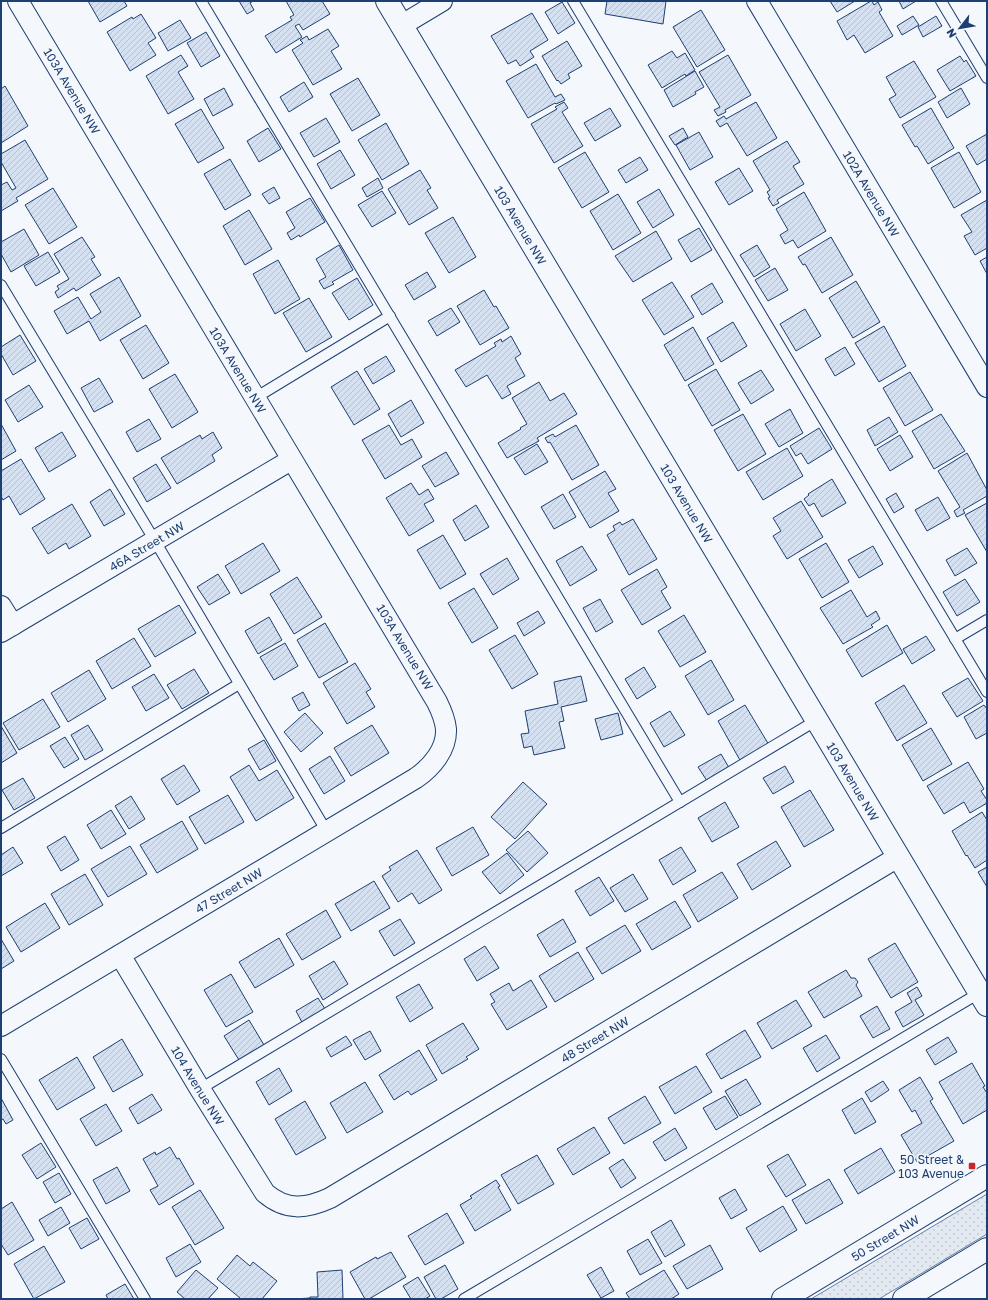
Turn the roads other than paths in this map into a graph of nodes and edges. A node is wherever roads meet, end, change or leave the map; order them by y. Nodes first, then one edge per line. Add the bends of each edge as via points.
1 (18, 1) edge
2 (201, 1) edge
3 (387, 1) edge
4 (442, 1) edge
5 (573, 1) edge
6 (757, 1) edge
7 (941, 1) edge
8 (402, 25) junction
9 (987, 78) edge
10 (1, 285) edge
11 (390, 316) junction
12 (987, 387) edge
13 (255, 398) junction
14 (291, 460) junction
15 (155, 541) junction
16 (1, 606) edge
17 (987, 620) edge
18 (7, 629) edge
19 (955, 640) junction
20 (239, 684) junction
21 (987, 692) edge
22 (817, 720) junction
23 (444, 742) joint
24 (680, 802) junction
25 (1, 828) edge
26 (327, 832) junction
27 (898, 857) junction
28 (120, 955) junction
29 (985, 995) edge
30 (1, 1026) edge
31 (1, 1059) edge
32 (200, 1089) junction
33 (987, 1176) edge
34 (286, 1205) joint
35 (987, 1249) edge
36 (145, 1299) edge
37 (464, 1299) edge
38 (783, 1299) edge
39 (904, 1299) edge

1 - 13 street, 103A Avenue NW
2 - 11 lane
3 - 8 street, 103 Avenue NW
4 - 8 street
5 - 19 lane
6 - 12 street, 102A Avenue NW
7 - 9 lane
8 - 22 street, 103 Avenue NW
10 - 15 lane
11 - 13 lane
11 - 24 lane
13 - 14 street, 103A Avenue NW
14 - 15 street, 46A Street NW
14 - 23 street, 103A Avenue NW via 437,702 446,729
15 - 18 street, 46A Street NW
15 - 20 lane
16 - 18 street
17 - 19 lane
19 - 21 lane
20 - 25 lane
20 - 26 lane
22 - 24 lane
22 - 27 street, 103 Avenue NW
23 - 26 street, 47 Street NW via 436,759 424,773
24 - 32 lane
26 - 28 street, 47 Street NW
27 - 29 street, 103 Avenue NW
27 - 34 street, 48 Street NW via 330,1198 308,1206
28 - 30 street, 47 Street NW
28 - 32 street, 104 Avenue NW
29 - 37 lane
31 - 36 lane
32 - 34 street, 104 Avenue NW via 265,1193 273,1200
33 - 38 street, 50 Street NW
35 - 39 street

